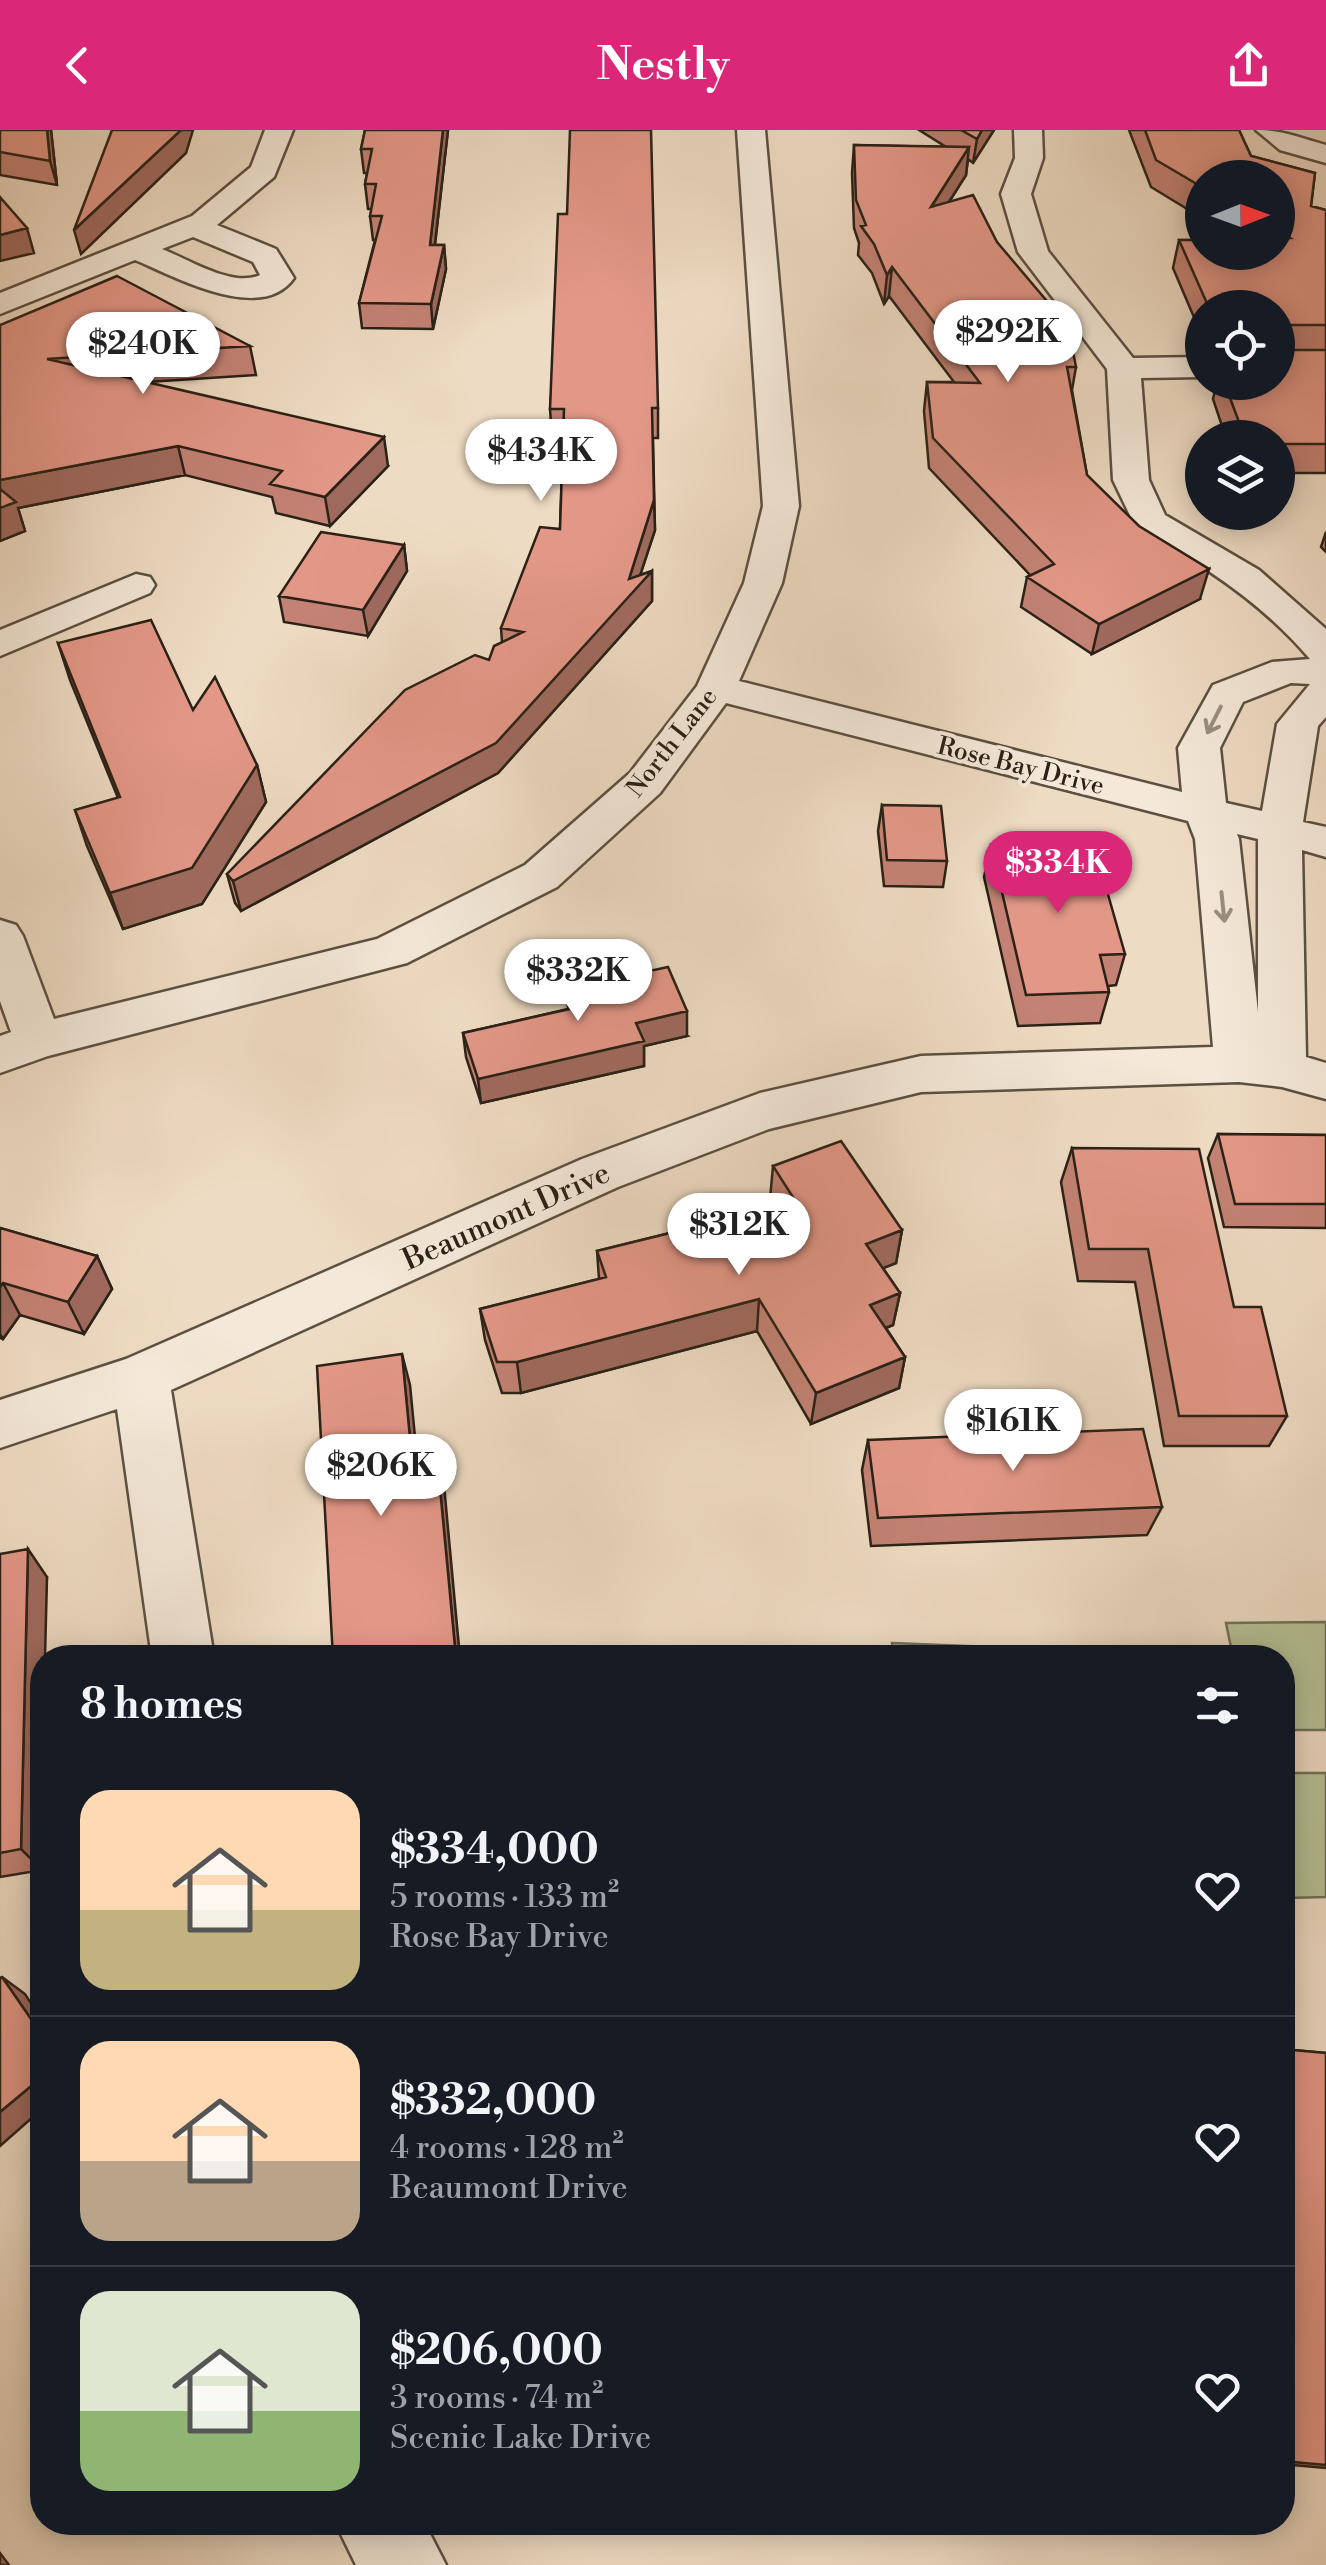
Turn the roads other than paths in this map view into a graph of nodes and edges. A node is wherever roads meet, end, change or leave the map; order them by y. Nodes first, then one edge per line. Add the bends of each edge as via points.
1 (279, 130) edge
2 (751, 130) edge
3 (1028, 130) edge
4 (1280, 137) edge
5 (1326, 154) edge
6 (193, 226) junction
7 (136, 250) junction
8 (0, 304) edge
9 (1185, 367) edge
10 (1124, 368) junction
11 (136, 585) dead end
12 (0, 644) edge
13 (1326, 653) edge
14 (1326, 672) edge
15 (716, 688) junction
16 (1326, 692) edge
17 (1206, 812) junction
18 (1280, 832) junction
19 (1326, 842) edge
20 (0, 936) edge
21 (19, 1048) edge
22 (1282, 1071) edge
23 (141, 1378) junction
24 (0, 1424) edge
25 (181, 1645) edge
26 (384, 2535) edge
27 (404, 2565) edge

1 - 6 street via 264,172
2 - 15 street, North Lane via 781,506 763,583
3 - 10 street via 1029,158 1016,194 1033,252
4 - 5 street
6 - 7 street
6 - 7 street via 265,256 278,278 256,289 230,287
7 - 8 street
9 - 10 street
10 - 13 street via 1132,480 1150,522 1232,568 1300,621
11 - 12 street
14 -> 17 street via 1286,672 1227,694 1199,748
15 - 17 street, Rose Bay Drive
15 - 21 street, North Lane via 646,782 542,876 390,952
16 - 18 street via 1298,724
17 - 18 street, Rose Bay Drive
17 -> 22 street
18 - 19 street, Rose Bay Drive
18 - 22 street
20 - 21 street
22 - 23 street, Beaumont Drive via 921,1074 760,1112 600,1173
23 - 24 street, Beaumont Drive
23 - 25 street
26 - 27 street

